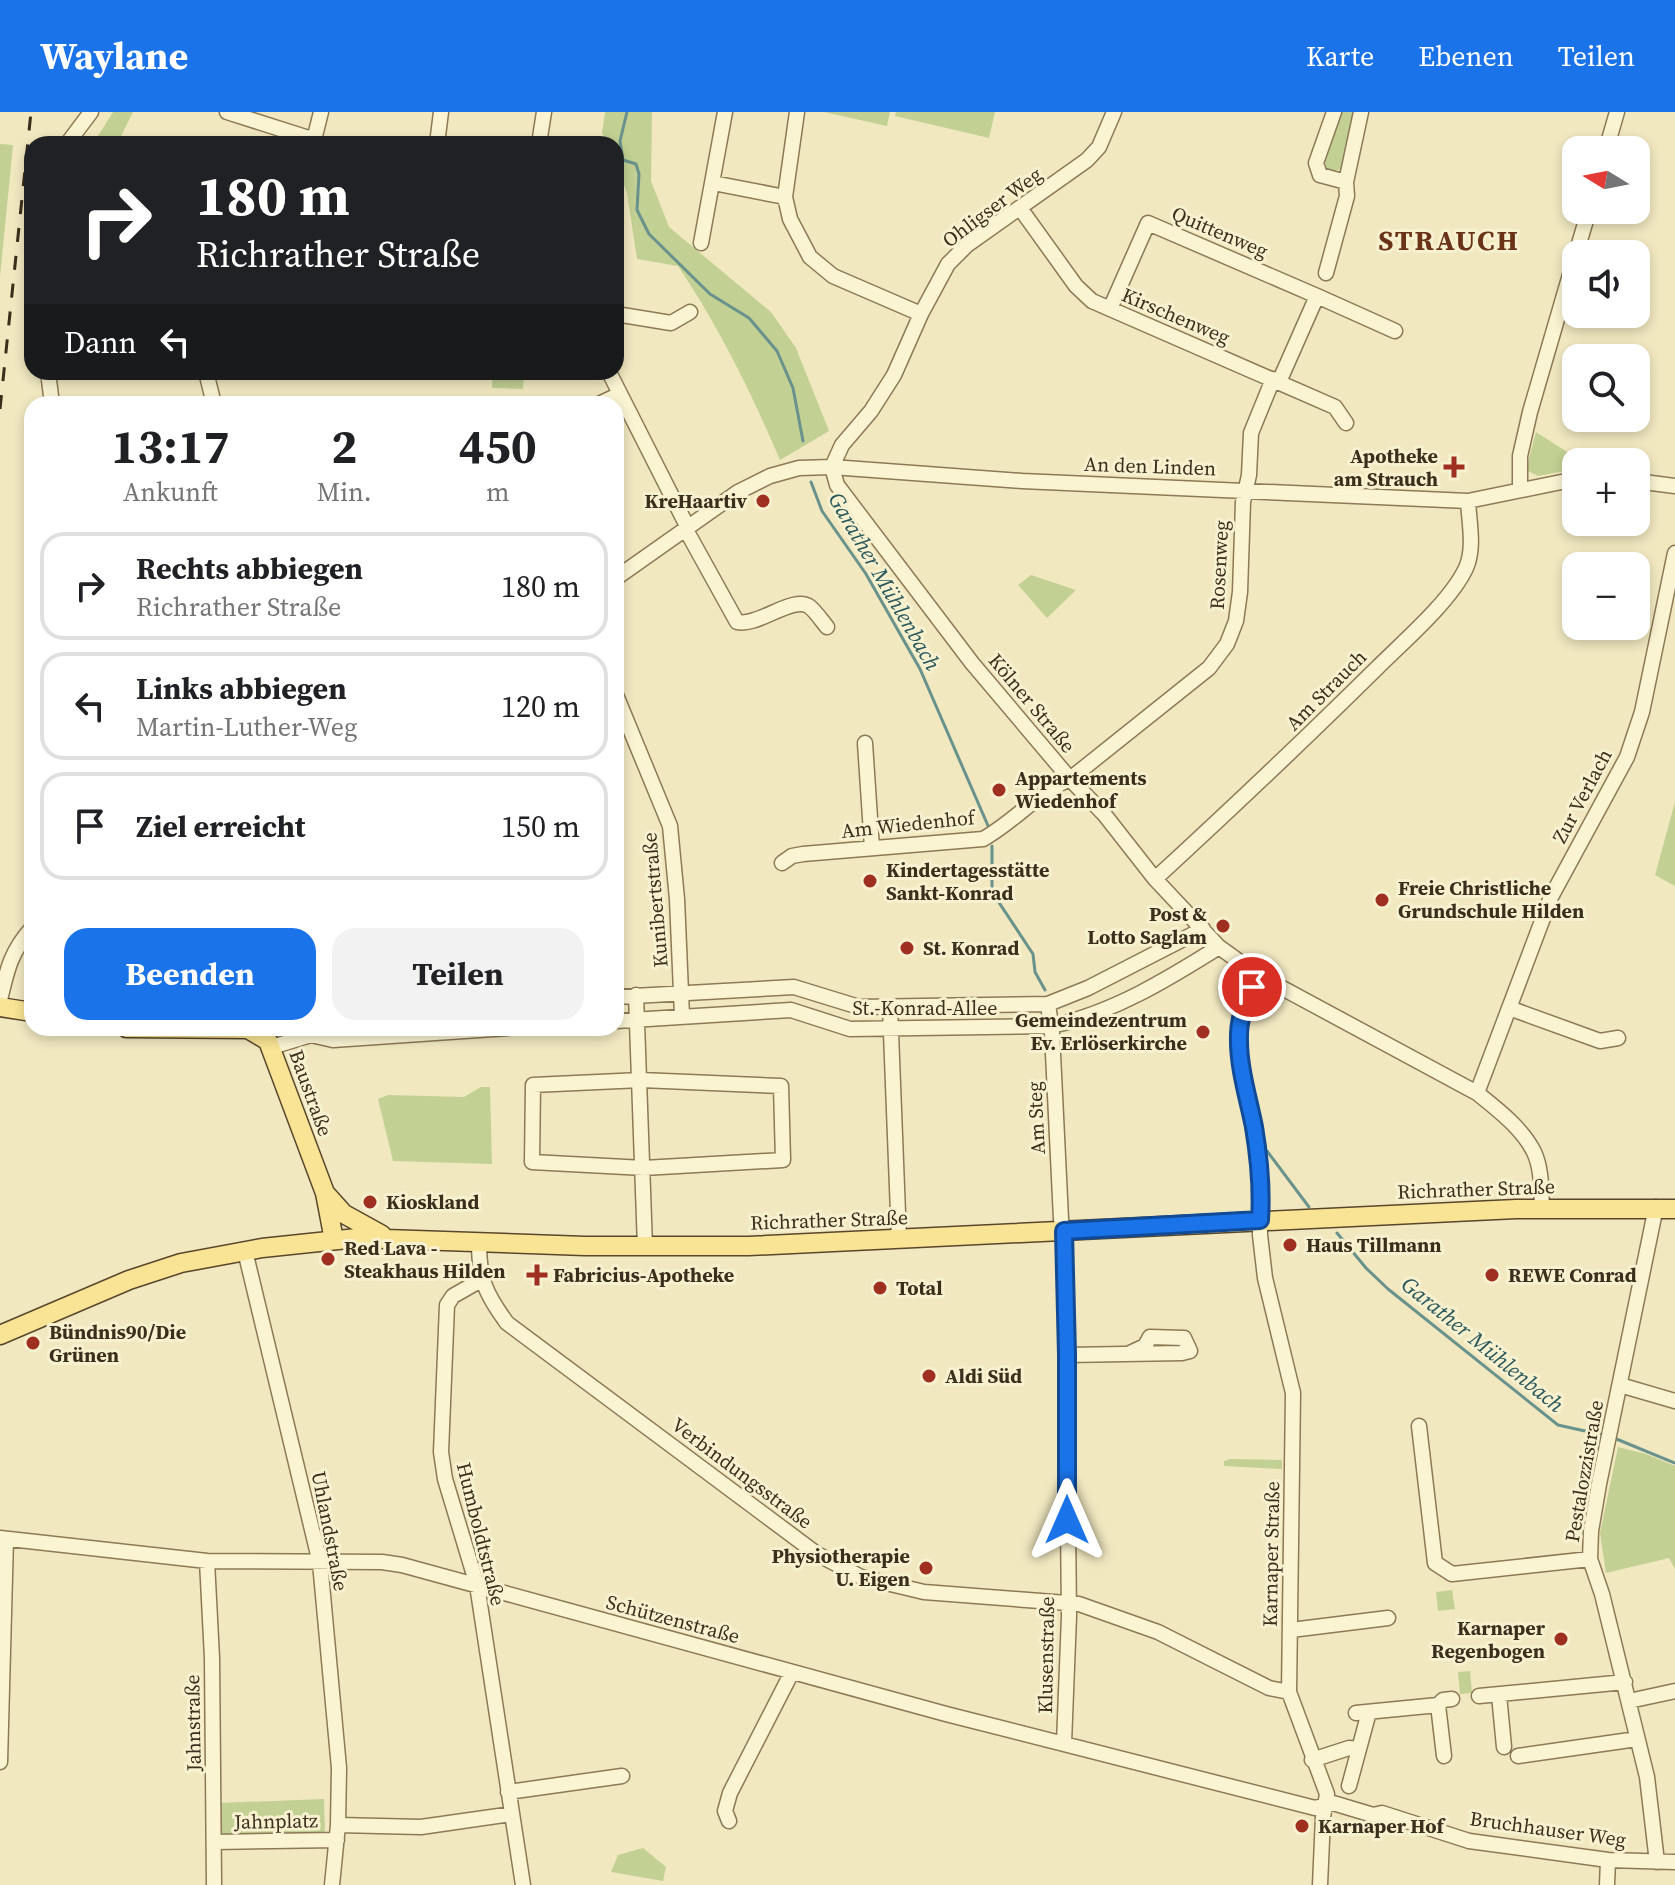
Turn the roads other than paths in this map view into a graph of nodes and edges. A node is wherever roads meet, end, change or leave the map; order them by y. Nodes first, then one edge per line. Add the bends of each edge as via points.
1 (91, 112) edge
2 (227, 112) edge
3 (321, 112) edge
4 (441, 112) edge
5 (544, 112) edge
6 (725, 112) edge
7 (797, 112) edge
8 (1114, 112) edge
9 (1334, 112) edge
10 (1361, 112) edge
11 (1617, 112) edge
12 (73, 136) edge
13 (297, 136) edge
14 (315, 136) edge
15 (438, 136) edge
16 (540, 136) edge
17 (1610, 136) edge
18 (1346, 182) junction
19 (713, 183) junction
20 (785, 197) junction
21 (1020, 208) junction
22 (701, 243) dead end
23 (1326, 273) dead end
24 (1317, 296) junction
25 (1562, 302) edge
26 (1110, 309) junction
27 (690, 312) dead end
28 (921, 314) junction
29 (624, 315) edge
30 (1395, 331) dead end
31 (613, 380) edge
32 (1276, 381) junction
33 (620, 394) joint
34 (616, 396) edge
35 (624, 402) edge
36 (1346, 423) dead end
37 (832, 467) junction
38 (1562, 482) edge
39 (1650, 483) edge
40 (1675, 486) edge
41 (1520, 489) junction
42 (1245, 490) junction
43 (1468, 501) junction
44 (686, 527) junction
45 (1675, 553) edge
46 (624, 572) edge
47 (827, 627) dead end
48 (624, 714) edge
49 (865, 743) dead end
50 (1070, 779) junction
51 (872, 848) junction
52 (782, 863) dead end
53 (1155, 879) junction
54 (1203, 929) junction
55 (24, 937) edge
56 (1219, 947) junction
57 (1258, 975) junction
58 (682, 993) junction
59 (636, 995) junction
60 (624, 996) edge
61 (0, 1000) edge
62 (1048, 1004) junction
63 (0, 1007) edge
64 (890, 1007) junction
65 (1509, 1008) junction
66 (24, 1011) edge
67 (682, 1016) junction
68 (638, 1020) junction
69 (624, 1021) edge
70 (1051, 1026) junction
71 (890, 1030) junction
72 (260, 1036) edge
73 (304, 1036) edge
74 (324, 1036) edge
75 (376, 1036) edge
76 (1618, 1038) dead end
77 (272, 1047) junction
78 (641, 1080) junction
79 (1477, 1093) junction
80 (644, 1168) junction
81 (325, 1193) junction
82 (1542, 1208) junction
83 (1666, 1208) edge
84 (344, 1214) junction
85 (1260, 1220) junction
86 (1064, 1231) junction
87 (388, 1238) junction
88 (899, 1239) junction
89 (334, 1240) junction
90 (479, 1242) junction
91 (645, 1247) junction
92 (245, 1251) junction
93 (481, 1280) junction
94 (0, 1335) edge
95 (1130, 1353) dead end
96 (1067, 1355) junction
97 (1620, 1385) junction
98 (1675, 1401) edge
99 (1419, 1426) dead end
100 (3, 1538) edge
101 (1590, 1559) junction
102 (207, 1561) junction
103 (320, 1563) junction
104 (477, 1585) junction
105 (1069, 1602) junction
106 (1388, 1618) dead end
107 (1291, 1630) junction
108 (792, 1672) junction
109 (1625, 1682) junction
110 (1675, 1691) edge
111 (1289, 1692) junction
112 (1499, 1695) junction
113 (1479, 1696) dead end
114 (1629, 1701) junction
115 (1637, 1739) junction
116 (1064, 1743) junction
117 (1504, 1747) dead end
118 (1359, 1749) junction
119 (1444, 1756) dead end
120 (1518, 1756) dead end
121 (1312, 1760) junction
122 (0, 1762) edge
123 (622, 1776) dead end
124 (1349, 1786) dead end
125 (508, 1792) junction
126 (1325, 1805) junction
127 (512, 1814) junction
128 (729, 1821) dead end
129 (337, 1832) junction
130 (215, 1842) junction
131 (1608, 1860) junction
132 (1657, 1862) junction
133 (1675, 1862) edge
134 (214, 1885) edge
135 (332, 1885) edge
136 (523, 1885) edge
137 (1320, 1885) edge
138 (1607, 1885) edge

1 - 12 street
2 - 13 street
3 - 14 street
4 - 15 street
5 - 16 street
6 - 19 street
7 - 20 street
8 - 21 street, Ohligser Weg via 1099,147 1087,160
9 - 18 street via 1317,169 1320,175
10 - 18 street
11 - 17 street
18 - 23 street
19 - 20 street
19 - 22 street
20 - 28 street via 810,257 833,276
21 - 26 street, Kirschenweg via 1076,286
21 - 28 street, Ohligser Weg via 948,264
24 - 26 street, Quittenweg via 1148,223
24 - 30 street, Quittenweg
24 - 32 street
25 - 41 street via 1520,456
26 - 32 street, Kirschenweg
27 - 29 street via 671,323
28 - 37 street, Ohligser Weg via 894,375 842,445
31 - 33 street
32 - 36 street, Kirschenweg via 1335,407
32 - 42 street, Rosenweg via 1252,427
33 - 34 street
35 - 44 street
37 - 42 street, An den Linden
37 - 44 street, An den Linden via 770,476
37 - 50 street, Kölner Straße via 837,485 882,546
38 - 41 street, An den Linden
39 - 40 street
41 - 43 street, An den Linden
42 - 43 street, An den Linden
42 - 50 street, Rosenweg via 1236,621 1227,644 1209,668
43 - 53 street, Am Strauch via 1471,547 1457,583 1276,767
44 - 46 street, An den Linden
44 - 47 street via 737,622 798,604 811,607
45 - 65 street, Zur Verlach via 1630,749 1551,897
48 - 58 street, Kunibertstraße via 670,826
49 - 51 street
50 - 51 street, Am Wiedenhof via 1051,787 983,839
50 - 53 street, Kölner Straße
51 - 52 street, Am Wiedenhof via 803,854
53 - 54 street, Kölner Straße
54 - 56 street, Kölner Straße
54 - 62 street, St.-Konrad-Allee
55 - 61 street via 10,962
56 - 57 street, Kölner Straße
56 - 70 street, St.-Konrad-Allee via 1083,1020
57 - 79 street, Kölner Straße
57 - 85 street, Karnaper Straße via 1238,1032 1256,1145
58 - 59 street, St.-Konrad-Allee
58 - 64 street, St.-Konrad-Allee via 800,987 859,1007
58 - 67 street, Kunibertstraße
59 - 60 street, St.-Konrad-Allee
59 - 68 street
62 - 64 street, St.-Konrad-Allee
62 - 70 street, Am Steg
63 - 66 main road
64 - 71 street
65 - 76 street via 1600,1041
65 - 79 street, Zur Verlach
67 - 68 street, St.-Konrad-Allee
67 - 71 street, St.-Konrad-Allee via 791,1010 843,1028
68 - 69 street, St.-Konrad-Allee
68 - 78 street
70 - 71 street, St.-Konrad-Allee
70 - 86 street, Am Steg
71 - 88 street
72 - 77 main road, Baustraße
73 - 77 street
74 - 75 street
77 - 81 main road, Baustraße
78 - 80 street
78 - 80 street via 533,1085 532,1162
78 - 80 street via 781,1086 783,1160
79 - 82 street, Kölner Straße via 1504,1115 1535,1153
80 - 91 street
81 - 84 main road, Baustraße
81 - 89 main road, Baustraße
82 - 83 main road, Richrather Straße
82 - 85 main road, Richrather Straße
83 - 97 street, Pestalozzistraße
84 - 87 main road, Baustraße
84 - 89 main road
85 - 86 main road, Richrather Straße
85 - 107 street, Karnaper Straße via 1265,1278 1293,1393
86 - 88 main road, Richrather Straße
86 - 96 street, Klusenstraße
87 - 89 main road, Richrather Straße
87 - 90 main road, Richrather Straße
88 - 91 main road, Richrather Straße
89 - 92 main road, Richrather Straße
90 - 91 main road, Richrather Straße
90 - 93 street, Verbindungsstraße
92 - 94 main road, Richrather Straße via 129,1280
92 - 103 street, Uhlandstraße
93 - 104 street, Humboldtstraße via 447,1305 441,1452
93 - 105 street, Verbindungsstraße via 507,1323 817,1554 861,1577 924,1592
95 - 96 street
96 - 105 street, Klusenstraße
97 - 98 street
97 - 101 street, Pestalozzistraße
99 - 101 street via 1435,1563 1452,1574
100 - 102 street, Schützenstraße
100 - 122 street
101 - 109 street, Pestalozzistraße
102 - 103 street, Schützenstraße
102 - 130 street, Jahnstraße
103 - 104 street, Schützenstraße via 382,1562
103 - 129 street, Uhlandstraße via 336,1711
104 - 108 street, Schützenstraße
104 - 125 street, Humboldtstraße
105 - 111 street, Verbindungsstraße via 1158,1632 1256,1683
105 - 116 street, Klusenstraße
106 - 107 street
107 - 111 street, Karnaper Straße
108 - 116 street, Schützenstraße
108 - 128 street via 730,1793 725,1811
109 - 112 street
109 - 114 street, Pestalozzistraße
110 - 114 street
111 - 121 street, Karnaper Straße
112 - 113 street
112 - 117 street
114 - 115 street, Pestalozzistraße
115 - 120 street
115 - 132 street, Pestalozzistraße
116 - 126 street, Schützenstraße via 1315,1808
118 - 119 street via 1362,1712 1445,1702
118 - 121 street
118 - 124 street
121 - 126 street, Karnaper Straße via 1327,1794
123 - 125 street
125 - 127 street, Humboldtstraße
126 - 131 street, Bruchhauser Weg via 1382,1813 1469,1841
126 - 137 street, Karnaper Straße
127 - 129 street
127 - 136 street, Humboldtstraße
129 - 130 street, Jahnplatz
129 - 135 street, Uhlandstraße
130 - 134 street, Jahnstraße
131 - 132 street, Bruchhauser Weg
131 - 138 street
132 - 133 street, Bruchhauser Weg

